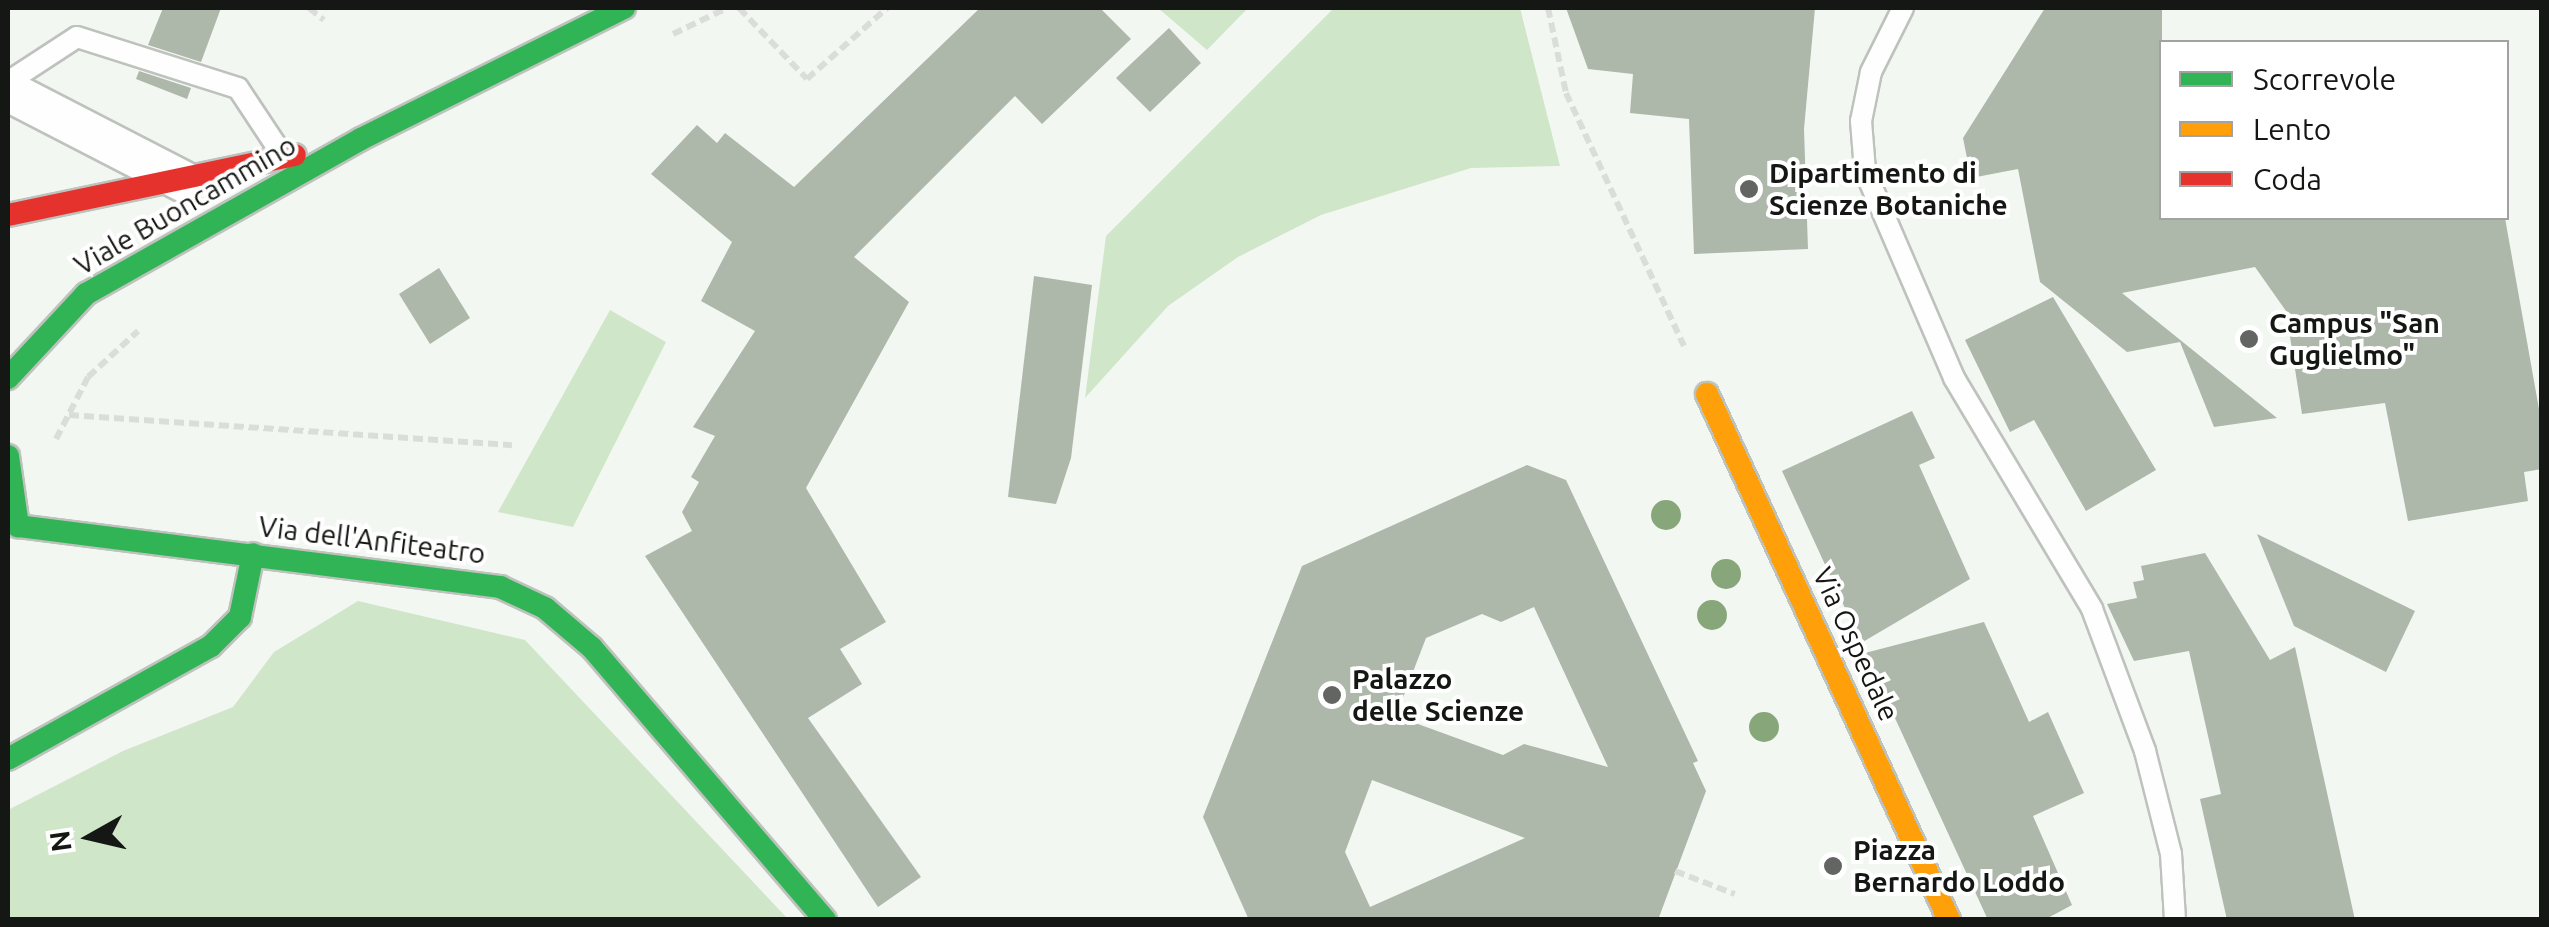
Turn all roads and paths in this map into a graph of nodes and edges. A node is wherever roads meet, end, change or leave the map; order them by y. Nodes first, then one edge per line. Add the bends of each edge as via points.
1 (309, 8) edge
2 (624, 8) edge
3 (738, 8) edge
4 (886, 8) edge
5 (1548, 8) edge
6 (1902, 8) edge
7 (324, 20) dead end
8 (8, 82) edge
9 (8, 91) edge
10 (74, 127) junction
11 (361, 139) junction
12 (284, 158) junction
13 (184, 182) junction
14 (106, 210) junction
15 (8, 214) edge
16 (104, 252) dead end
17 (86, 294) junction
18 (13, 381) edge
19 (1707, 394) joint
20 (69, 415) dead end
21 (512, 445) dead end
22 (8, 456) edge
23 (12, 526) edge
24 (253, 554) junction
25 (8, 759) edge
26 (1675, 871) dead end
27 (1734, 894) dead end
28 (825, 920) edge
29 (1949, 920) edge
30 (2175, 920) edge

1 - 7 path
2 - 11 street, Viale Buoncammino
3 - 4 path via 806,79
5 - 19 path via 1566,93
6 - 30 lane via 1871,72 1861,121 1865,171 1954,378 2092,609 2145,751 2172,854
8 - 12 lane via 78,37 238,88
9 - 10 street
10 - 13 street
10 - 14 street
11 - 12 street, Viale Buoncammino
11 - 17 street, Viale Buoncammino
12 - 13 street, Viale Buoncammino
13 - 14 street, Viale Buoncammino
14 - 15 street, Viale Buoncammino
16 - 17 street
17 - 18 street, Viale Buoncammino
19 - 29 street, Via Ospedale
20 - 21 path
22 - 23 street
23 - 24 street, Via dell'Anfiteatro
24 - 25 street via 240,616 211,646
24 - 28 street, Via dell'Anfiteatro via 500,587 545,608 592,648
26 - 27 path

